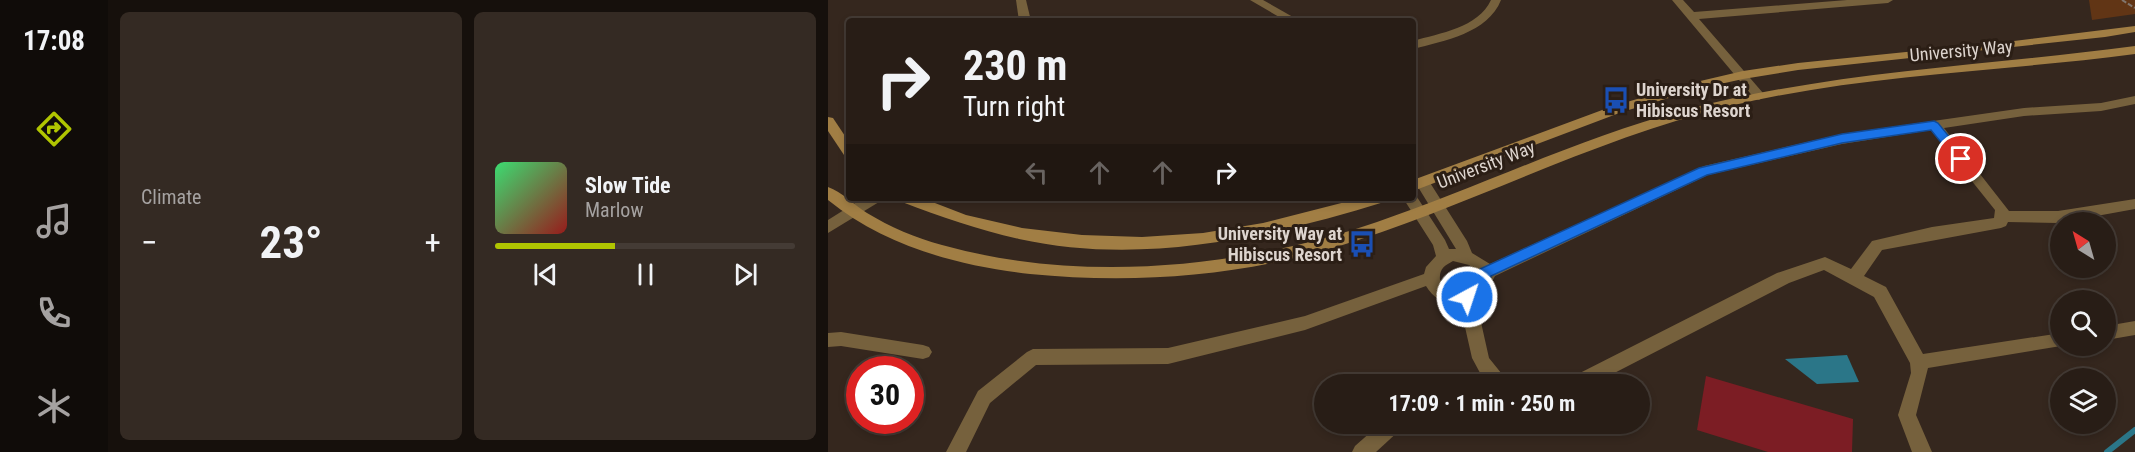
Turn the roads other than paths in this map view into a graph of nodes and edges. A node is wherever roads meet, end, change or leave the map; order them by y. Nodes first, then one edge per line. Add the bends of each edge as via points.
1 (1021, 0) edge
2 (1255, 0) edge
3 (1496, 0) edge
4 (1677, 0) edge
5 (1888, 0) edge
6 (1691, 16) junction
7 (1024, 18) edge
8 (1288, 18) edge
9 (2135, 29) edge
10 (1416, 44) edge
11 (2135, 50) edge
12 (1742, 75) junction
13 (1759, 96) junction
14 (2135, 100) edge
15 (828, 122) edge
16 (1934, 125) junction
17 (846, 148) edge
18 (1418, 184) edge
19 (828, 192) edge
20 (870, 201) edge
21 (914, 201) edge
22 (1369, 201) edge
23 (1412, 201) edge
24 (2135, 204) edge
25 (1438, 205) junction
26 (853, 212) junction
27 (1419, 212) junction
28 (2002, 216) junction
29 (828, 227) edge
30 (1465, 255) junction
31 (1444, 258) junction
32 (1485, 273) junction
33 (1430, 278) junction
34 (1854, 278) junction
35 (1467, 297) junction
36 (2135, 328) edge
37 (2116, 331) edge
38 (828, 340) edge
39 (2050, 342) edge
40 (922, 352) dead end
41 (1919, 362) junction
42 (1488, 374) edge
43 (1596, 374) edge
44 (1382, 434) edge
45 (956, 452) edge
46 (1362, 452) edge
47 (1922, 452) edge

1 - 7 street
2 - 8 street
3 - 10 street via 1490,14 1480,21
4 - 6 street
5 - 6 street
6 - 12 street
9 - 12 main road, University Way
11 - 13 main road, University Way via 1858,80
12 - 13 street
12 - 18 main road, University Way via 1618,108
13 - 25 main road, University Way via 1626,133
14 - 16 street
15 - 17 main road
16 - 28 street via 2002,209
16 - 32 street via 1842,139 1704,171
18 - 25 street
19 - 26 main road, University Way
20 - 26 street
21 - 22 main road via 1018,234 1112,242 1240,233 1307,220
23 - 27 street
24 - 28 street via 2058,217
25 - 27 main road, University Way
25 - 30 street
26 - 27 main road, University Way via 884,230 961,257 1039,269 1120,273 1231,264 1282,255
26 - 29 street
27 - 31 street via 1440,244
28 - 34 street via 2001,222 1877,245
30 - 31 street
30 - 32 street via 1481,264
31 - 33 street via 1432,269
32 - 35 street via 1481,288
33 - 35 street via 1440,294
33 - 45 street via 1305,323 1168,356 1033,357 984,398
34 - 41 street via 1880,292
34 - 43 street via 1825,263 1783,278
35 - 42 street
36 - 37 street
38 - 40 street
39 - 41 street
41 - 47 street via 1920,373 1907,415
44 - 46 street

